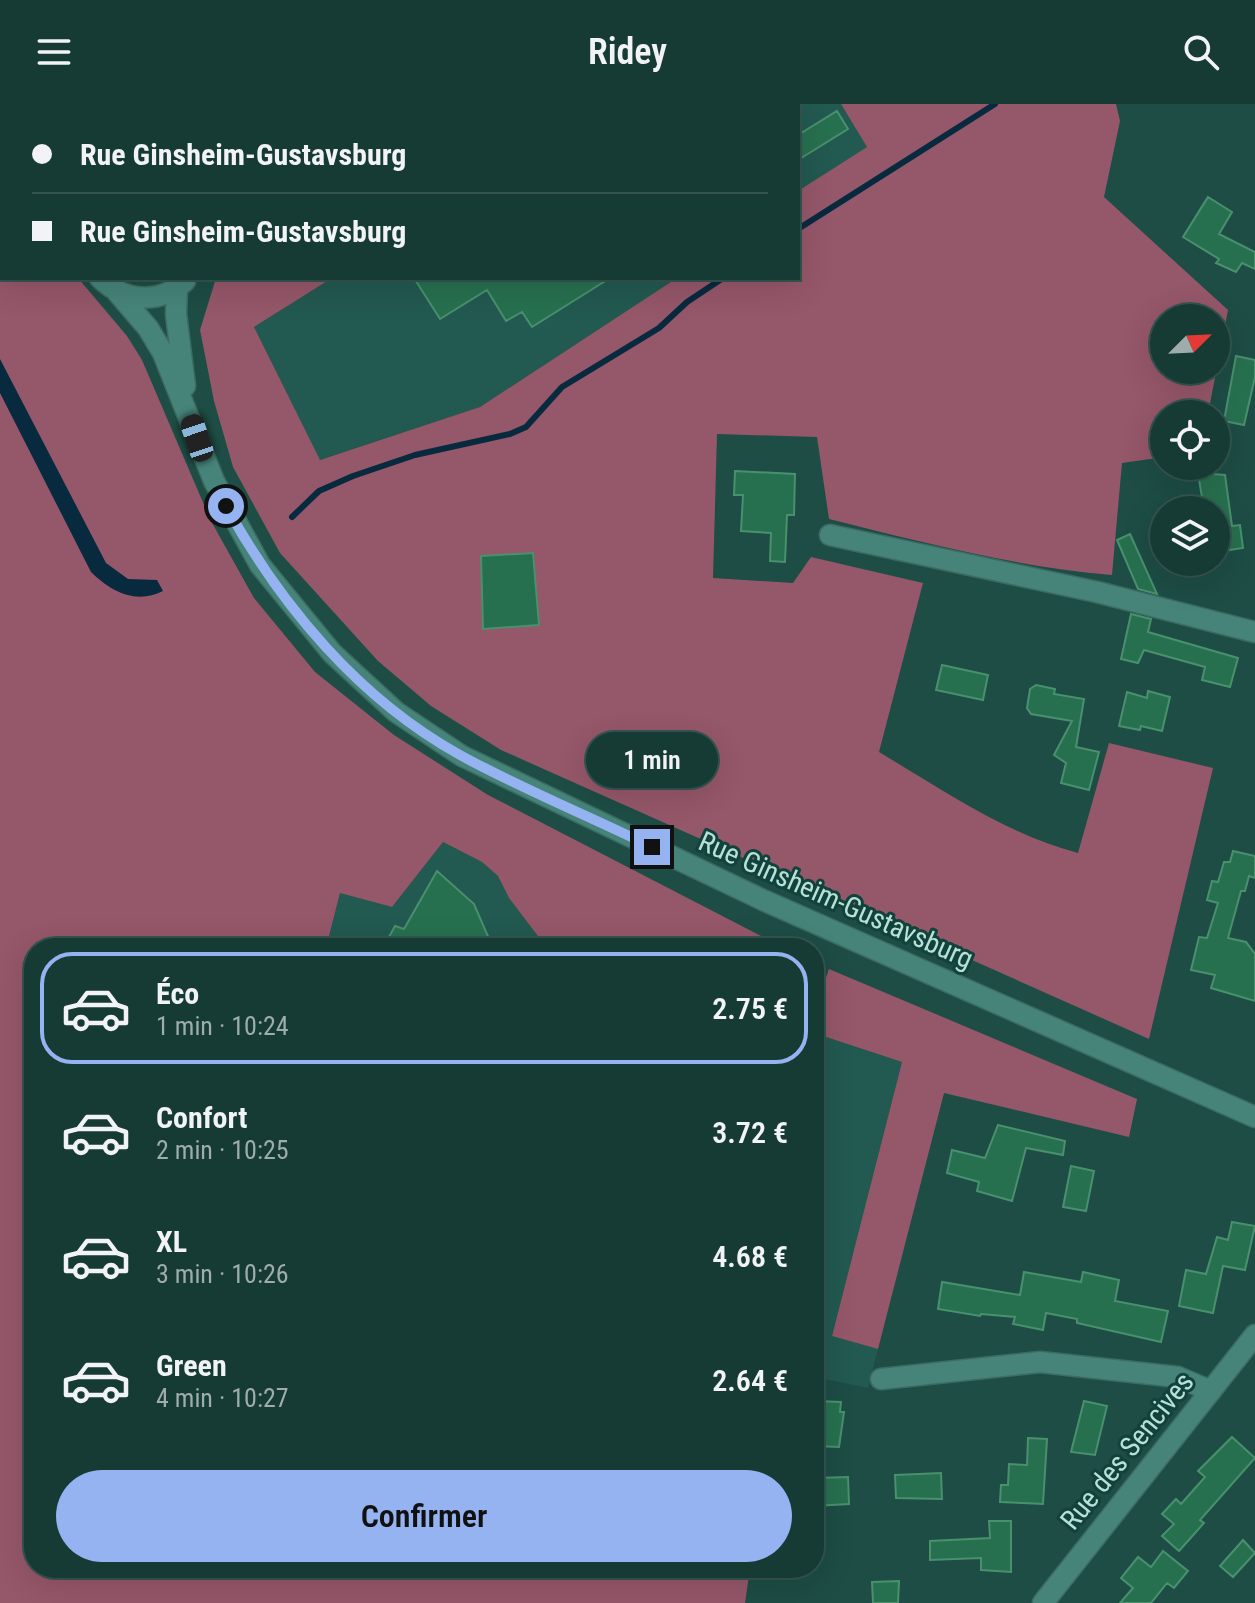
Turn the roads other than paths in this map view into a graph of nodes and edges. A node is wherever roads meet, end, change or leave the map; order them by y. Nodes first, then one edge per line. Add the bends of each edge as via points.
1 (102, 280) edge
2 (182, 283) edge
3 (117, 292) junction
4 (187, 406) junction
5 (830, 535) dead end
6 (1255, 632) edge
7 (1255, 1117) edge
8 (1255, 1335) edge
9 (881, 1379) dead end
10 (1211, 1391) junction
11 (1043, 1603) edge

1 - 3 street, Rue Ginsheim-Gustavsburg
2 - 3 street via 145,298
2 - 4 street, Rue Ginsheim-Gustavsburg via 176,314
3 - 4 street, Rue Ginsheim-Gustavsburg via 148,328
4 - 7 street, Rue Ginsheim-Gustavsburg via 226,506 280,593 365,685 434,739 763,900
5 - 6 street
8 - 10 street, Rue des Sencives
9 - 10 street via 1040,1362 1178,1377
10 - 11 street, Rue des Sencives

